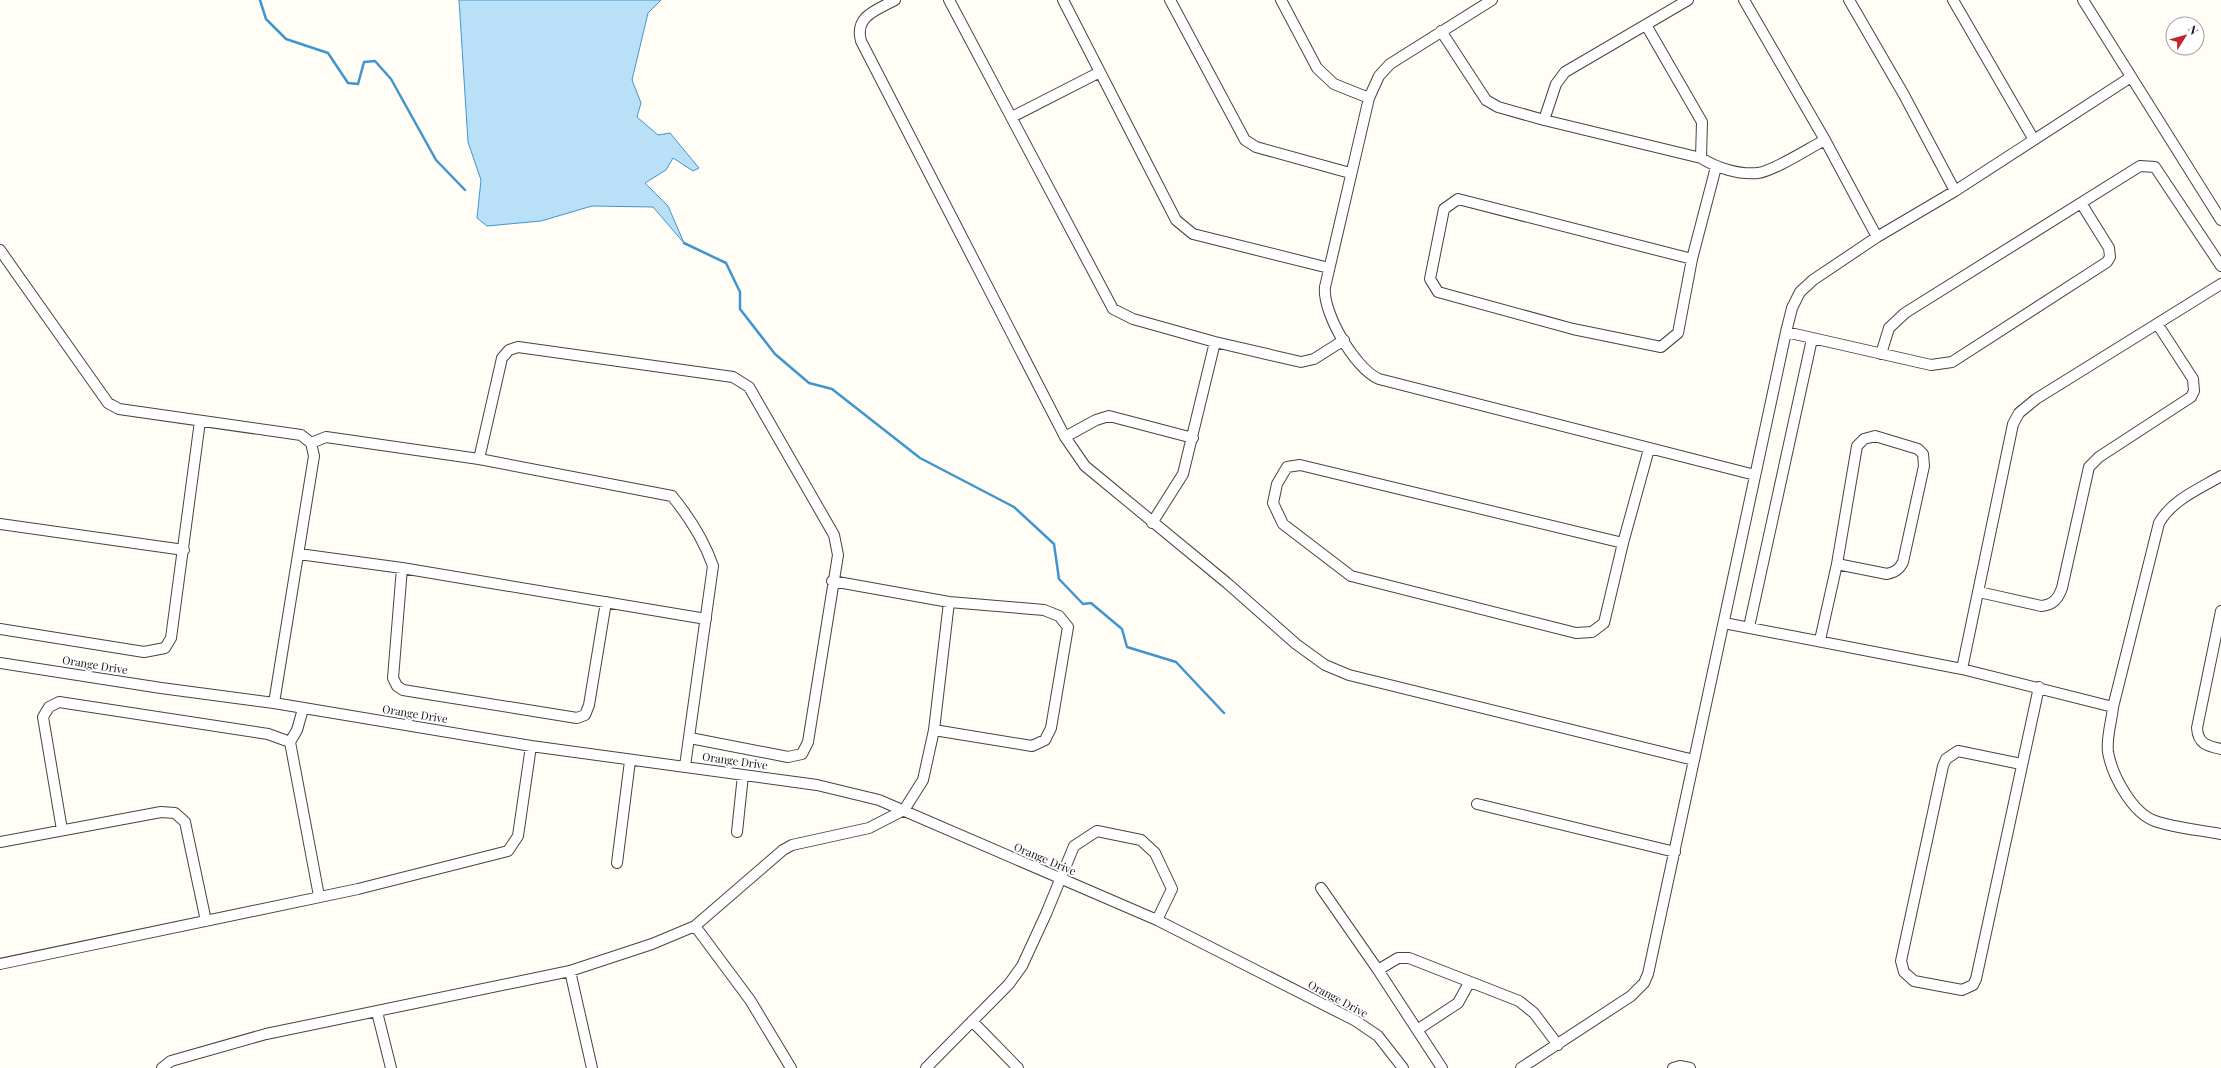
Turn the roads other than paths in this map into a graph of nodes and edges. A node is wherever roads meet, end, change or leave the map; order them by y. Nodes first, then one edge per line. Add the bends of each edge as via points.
1 (895, 0) edge
2 (949, 0) edge
3 (1064, 0) edge
4 (1170, 0) edge
5 (1282, 0) edge
6 (1492, 0) edge
7 (1688, 0) edge
8 (1744, 0) edge
9 (1849, 0) edge
10 (1953, 0) edge
11 (2083, 0) edge
12 (1646, 25) junction
13 (1441, 31) junction
14 (1100, 72) junction
15 (2131, 77) junction
16 (1369, 98) junction
17 (1012, 117) junction
18 (1544, 120) junction
19 (1825, 140) junction
20 (2034, 140) junction
21 (1701, 158) junction
22 (1716, 167) junction
23 (1350, 173) junction
24 (1956, 191) junction
25 (2081, 203) junction
26 (2219, 213) edge
27 (1877, 237) junction
28 (0, 250) edge
29 (1692, 259) junction
30 (2221, 266) edge
31 (1329, 268) junction
32 (2221, 284) edge
33 (2158, 325) junction
34 (1786, 332) junction
35 (1812, 339) junction
36 (1344, 340) junction
37 (1215, 342) junction
38 (1882, 354) junction
39 (200, 421) junction
40 (1065, 437) junction
41 (1193, 438) junction
42 (311, 443) junction
43 (1649, 449) junction
44 (480, 459) junction
45 (1755, 475) junction
46 (2221, 476) edge
47 (1152, 523) junction
48 (0, 524) edge
49 (1623, 543) junction
50 (184, 550) junction
51 (299, 554) junction
52 (1837, 564) junction
53 (402, 568) junction
54 (832, 581) junction
55 (1979, 592) junction
56 (606, 602) junction
57 (949, 602) junction
58 (2221, 611) edge
59 (706, 619) junction
60 (1724, 623) junction
61 (1749, 627) junction
62 (0, 629) edge
63 (1820, 640) junction
64 (0, 663) edge
65 (1962, 668) junction
66 (2039, 687) junction
67 (274, 703) junction
68 (2113, 706) junction
69 (303, 709) junction
70 (934, 730) junction
71 (690, 738) junction
72 (290, 742) junction
73 (531, 746) junction
74 (2221, 749) edge
75 (1694, 760) junction
76 (630, 761) junction
77 (2021, 764) junction
78 (685, 766) junction
79 (743, 775) junction
80 (1477, 804) dead end
81 (904, 810) junction
82 (62, 830) junction
83 (737, 832) dead end
84 (2221, 834) edge
85 (0, 842) edge
86 (1675, 852) junction
87 (617, 863) dead end
88 (1059, 878) junction
89 (1321, 888) dead end
90 (319, 896) junction
91 (1157, 920) junction
92 (206, 921) junction
93 (696, 926) junction
94 (0, 964) edge
95 (1378, 970) junction
96 (570, 971) junction
97 (1469, 983) junction
98 (377, 1012) junction
99 (972, 1021) junction
100 (1417, 1030) junction
101 (1558, 1045) junction
102 (162, 1068) edge
103 (391, 1068) edge
104 (592, 1068) edge
105 (791, 1068) edge
106 (926, 1068) edge
107 (1018, 1068) edge
108 (1404, 1068) edge
109 (1442, 1068) edge
110 (1521, 1068) edge
111 (1673, 1068) edge
112 (1690, 1068) edge

1 - 40 street via 864,19 858,32 861,41
2 - 17 street
3 - 14 street
4 - 23 street via 1245,140 1256,147
5 - 16 street via 1317,68 1334,84
6 - 13 street
7 - 12 street
8 - 19 street
9 - 24 street
10 - 20 street
11 - 15 street
12 - 18 street via 1565,72 1556,84
12 - 21 street via 1700,117 1704,128
13 - 16 street via 1390,64 1379,76
13 - 18 street via 1486,100 1498,107
14 - 17 street
14 - 31 street via 1176,220 1192,234
15 - 20 street
15 - 26 street
16 - 23 street
17 - 37 street via 1113,309 1132,319
18 - 21 street
19 - 22 street via 1773,168 1758,173
19 - 27 street
20 - 24 street
21 - 22 street
22 - 29 street
23 - 31 street
24 - 27 street
25 - 30 street via 2140,166 2154,167
25 - 38 street via 1905,313 1889,328
25 - 38 street via 2110,248 2107,262 1952,362 1931,365
27 - 34 street via 1806,285 1792,308
28 - 39 street via 108,403 119,409
29 - 29 street via 1678,333 1661,347 1573,329 1438,292 1430,278 1444,210 1458,199
31 - 36 street via 1325,300
32 - 33 street
33 - 55 street via 2036,399 2019,413 2013,424
33 - 55 street via 2193,379 2194,391 2191,397 2099,457 2088,467 2058,597 2048,605 2041,606
34 - 35 street
34 - 45 street
35 - 38 street
35 - 61 street
36 - 37 street via 1307,362
36 - 43 street via 1360,366 1379,379
37 - 41 street
39 - 42 street via 301,435
39 - 50 street
40 - 41 street via 1109,416
40 - 47 street via 1085,466
41 - 47 street via 1181,479
42 - 44 street via 326,437
42 - 51 street via 314,456
43 - 45 street
43 - 49 street
44 - 54 street via 502,358 509,350 518,347 733,377 749,387 834,535 838,555
44 - 59 street via 672,496 705,544 713,566
45 - 60 street
46 - 68 street via 2174,505 2159,523
47 - 75 street via 1227,583 1305,651 1338,671 1420,694
48 - 50 street
49 - 49 street via 1604,624 1592,632 1576,633 1351,576 1282,524 1273,503 1277,484 1287,467 1300,465
50 - 62 street via 171,638 165,648 144,652
51 - 53 street
51 - 67 street
52 - 52 street via 1857,446 1864,439 1875,436 1918,449 1924,459 1924,466 1900,568 1887,574
52 - 63 street
53 - 56 street
53 - 56 street via 393,678 397,686 403,690 577,718 585,715 589,705
54 - 57 street
54 - 71 street via 808,742 802,754 788,757
55 - 65 street
56 - 59 street
57 - 70 street
57 - 70 street via 1044,610 1059,616 1068,627 1051,728 1045,740 1032,746
58 - 74 street via 2197,728 2201,742 2206,746
59 - 71 street
60 - 61 street
60 - 75 street
61 - 63 street
63 - 65 street
64 - 67 street, Orange Drive
65 - 66 street
66 - 68 street
66 - 77 street
67 - 69 street, Orange Drive
68 - 84 street via 2108,751 2114,774 2136,807 2154,821
69 - 72 street via 297,730
69 - 73 street, Orange Drive
70 - 81 street via 923,780
71 - 78 street
72 - 82 street via 268,734 59,702 49,707 43,717
72 - 90 street
73 - 76 street, Orange Drive
73 - 90 street via 518,836 508,851
75 - 86 street
76 - 78 street, Orange Drive
76 - 87 street
77 - 77 street via 1976,979 1973,985 1962,990 1914,981 1904,972 1901,961 1946,759 1958,751
78 - 79 street, Orange Drive
79 - 81 street, Orange Drive via 840,790 879,800
79 - 83 street
80 - 86 street
81 - 88 street, Orange Drive
81 - 93 street via 869,828 805,841 783,850
82 - 85 street
82 - 92 street via 161,812 175,813 185,822
86 - 101 street via 1651,966 1644,983 1631,996
88 - 91 street, Orange Drive
88 - 91 street via 1074,846 1096,830 1141,840 1155,854 1172,889
88 - 99 street via 1022,966 1009,984
89 - 95 street
90 - 92 street
91 - 108 street, Orange Drive via 1356,1021 1378,1036
92 - 94 street
93 - 96 street via 652,944
93 - 105 street via 750,1000
95 - 97 street via 1398,958 1409,958
95 - 100 street
96 - 98 street
96 - 104 street
97 - 100 street via 1458,1003
97 - 101 street via 1525,1005
98 - 102 street via 266,1034 171,1061
98 - 103 street
99 - 106 street
99 - 107 street
100 - 109 street
101 - 110 street
111 - 112 street

